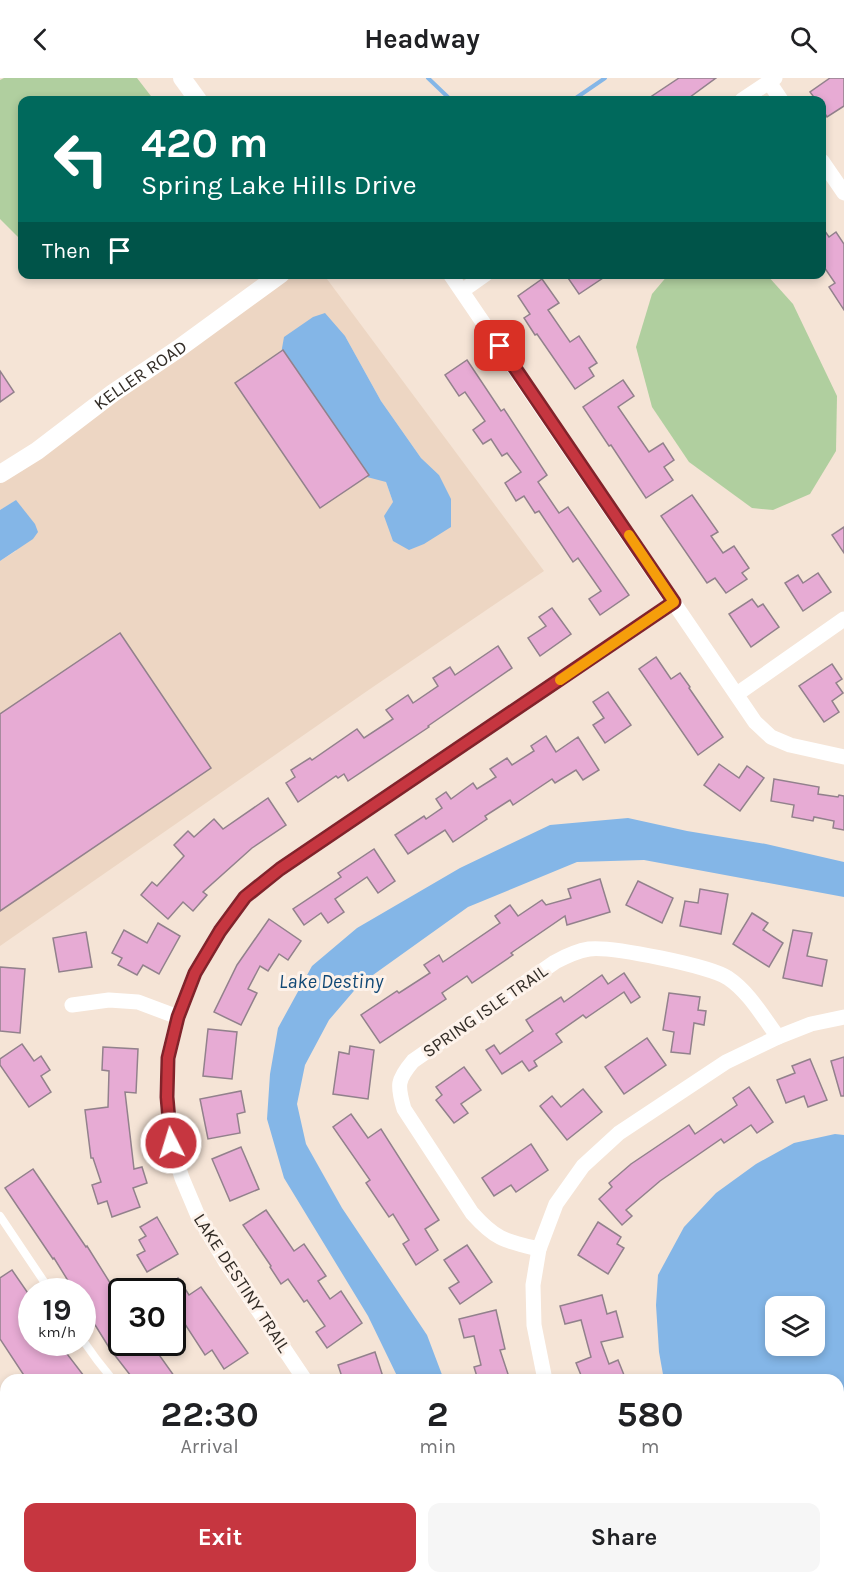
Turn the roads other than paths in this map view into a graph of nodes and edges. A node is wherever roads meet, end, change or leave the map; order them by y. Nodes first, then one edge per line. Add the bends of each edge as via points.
1 (182, 78) edge
2 (772, 80) edge
3 (195, 96) edge
4 (748, 96) edge
5 (779, 96) edge
6 (826, 167) edge
7 (844, 193) edge
8 (273, 279) edge
9 (454, 279) edge
10 (479, 279) edge
11 (462, 291) junction
12 (0, 474) edge
13 (674, 602) junction
14 (844, 619) edge
15 (736, 694) junction
16 (844, 757) edge
17 (72, 1005) dead end
18 (178, 1017) junction
19 (844, 1017) edge
20 (778, 1037) junction
21 (0, 1216) edge
22 (539, 1249) junction
23 (42, 1278) edge
24 (94, 1356) edge
25 (108, 1374) edge
26 (301, 1374) edge
27 (544, 1374) edge

1 - 3 street
2 - 4 street
2 - 5 street
6 - 7 street
8 - 12 street, KELLER ROAD
9 - 11 street
10 - 11 street
11 - 13 street
13 - 15 street
13 - 18 street, LAKE DESTINY TRAIL via 245,897 195,973
14 - 15 street
15 - 16 street via 771,737
17 - 18 street via 109,1000 138,1002
18 - 26 street, LAKE DESTINY TRAIL via 168,1058 167,1097 171,1143 182,1178 198,1216 225,1261
19 - 20 street
20 - 22 street via 726,1062 619,1133 583,1166 556,1204
20 - 22 street, SPRING ISLE TRAIL via 747,995 727,977 707,969 615,950 590,949 555,962 413,1061 402,1074 399,1091 404,1109 472,1213 503,1240
21 - 23 lane
22 - 27 street via 534,1325
24 - 25 lane

